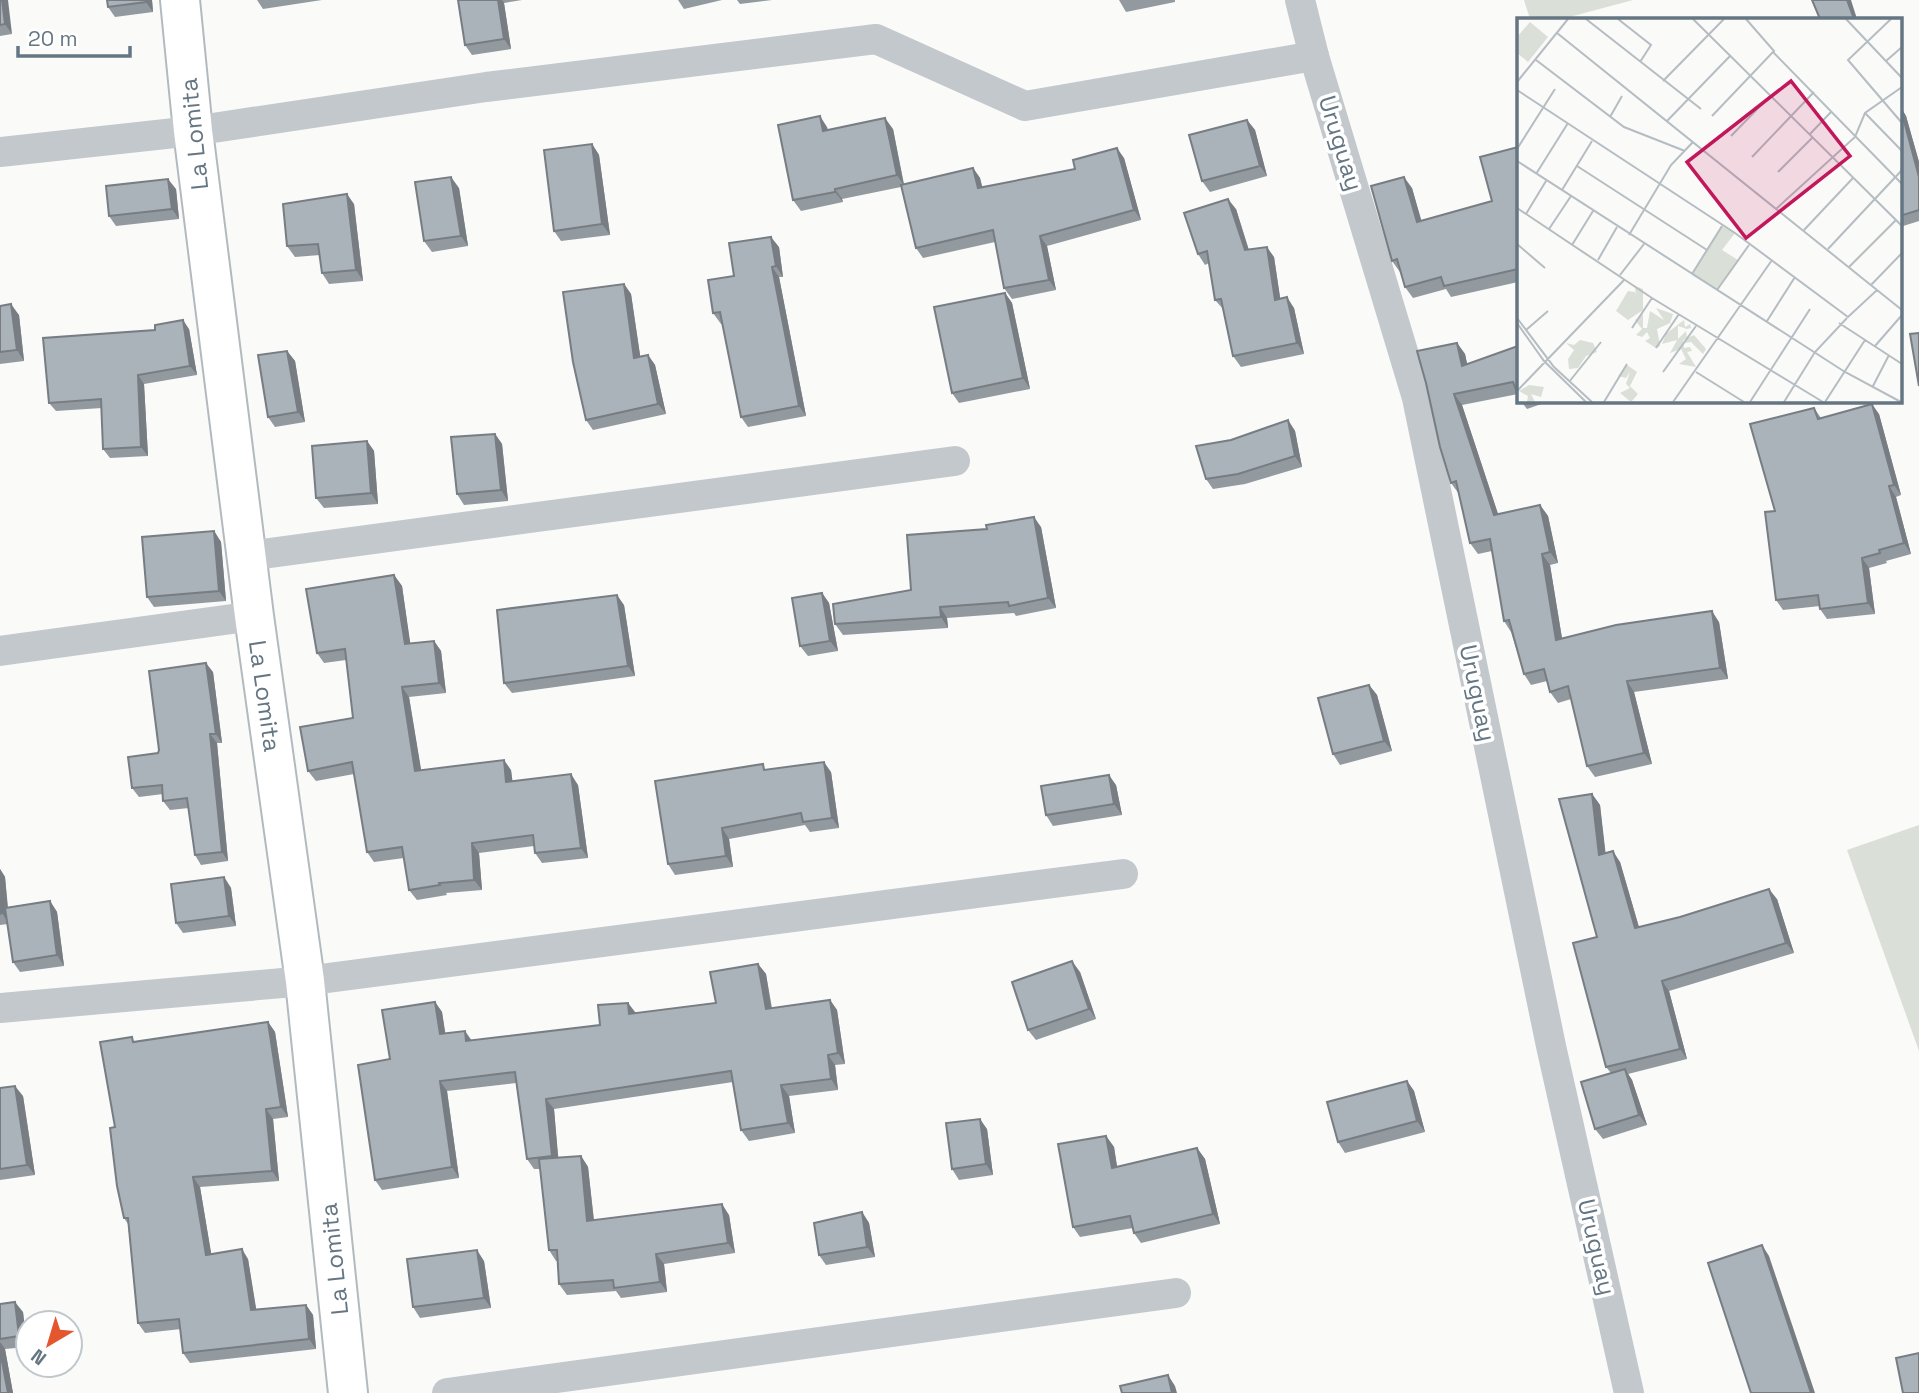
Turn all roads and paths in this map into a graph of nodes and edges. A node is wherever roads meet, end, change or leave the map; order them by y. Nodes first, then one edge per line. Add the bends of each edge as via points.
1 (180, 0) edge
2 (1300, 0) edge
3 (1314, 56) junction
4 (193, 131) junction
5 (0, 152) edge
6 (954, 461) dead end
7 (247, 556) junction
8 (254, 616) junction
9 (0, 651) edge
10 (1123, 874) dead end
11 (305, 981) junction
12 (0, 1007) edge
13 (1176, 1293) dead end
14 (348, 1393) edge
15 (447, 1393) edge
16 (1629, 1393) edge

1 - 4 street, La Lomita
2 - 3 street, Uruguay
3 - 4 street via 1024,106 876,39 486,87
3 - 16 street, Uruguay via 1417,398 1551,1046
4 - 5 street
4 - 7 street, La Lomita
6 - 7 street
7 - 8 street, La Lomita
8 - 9 street
8 - 11 street, La Lomita
10 - 11 street
11 - 12 street
11 - 14 street, La Lomita
13 - 15 street

